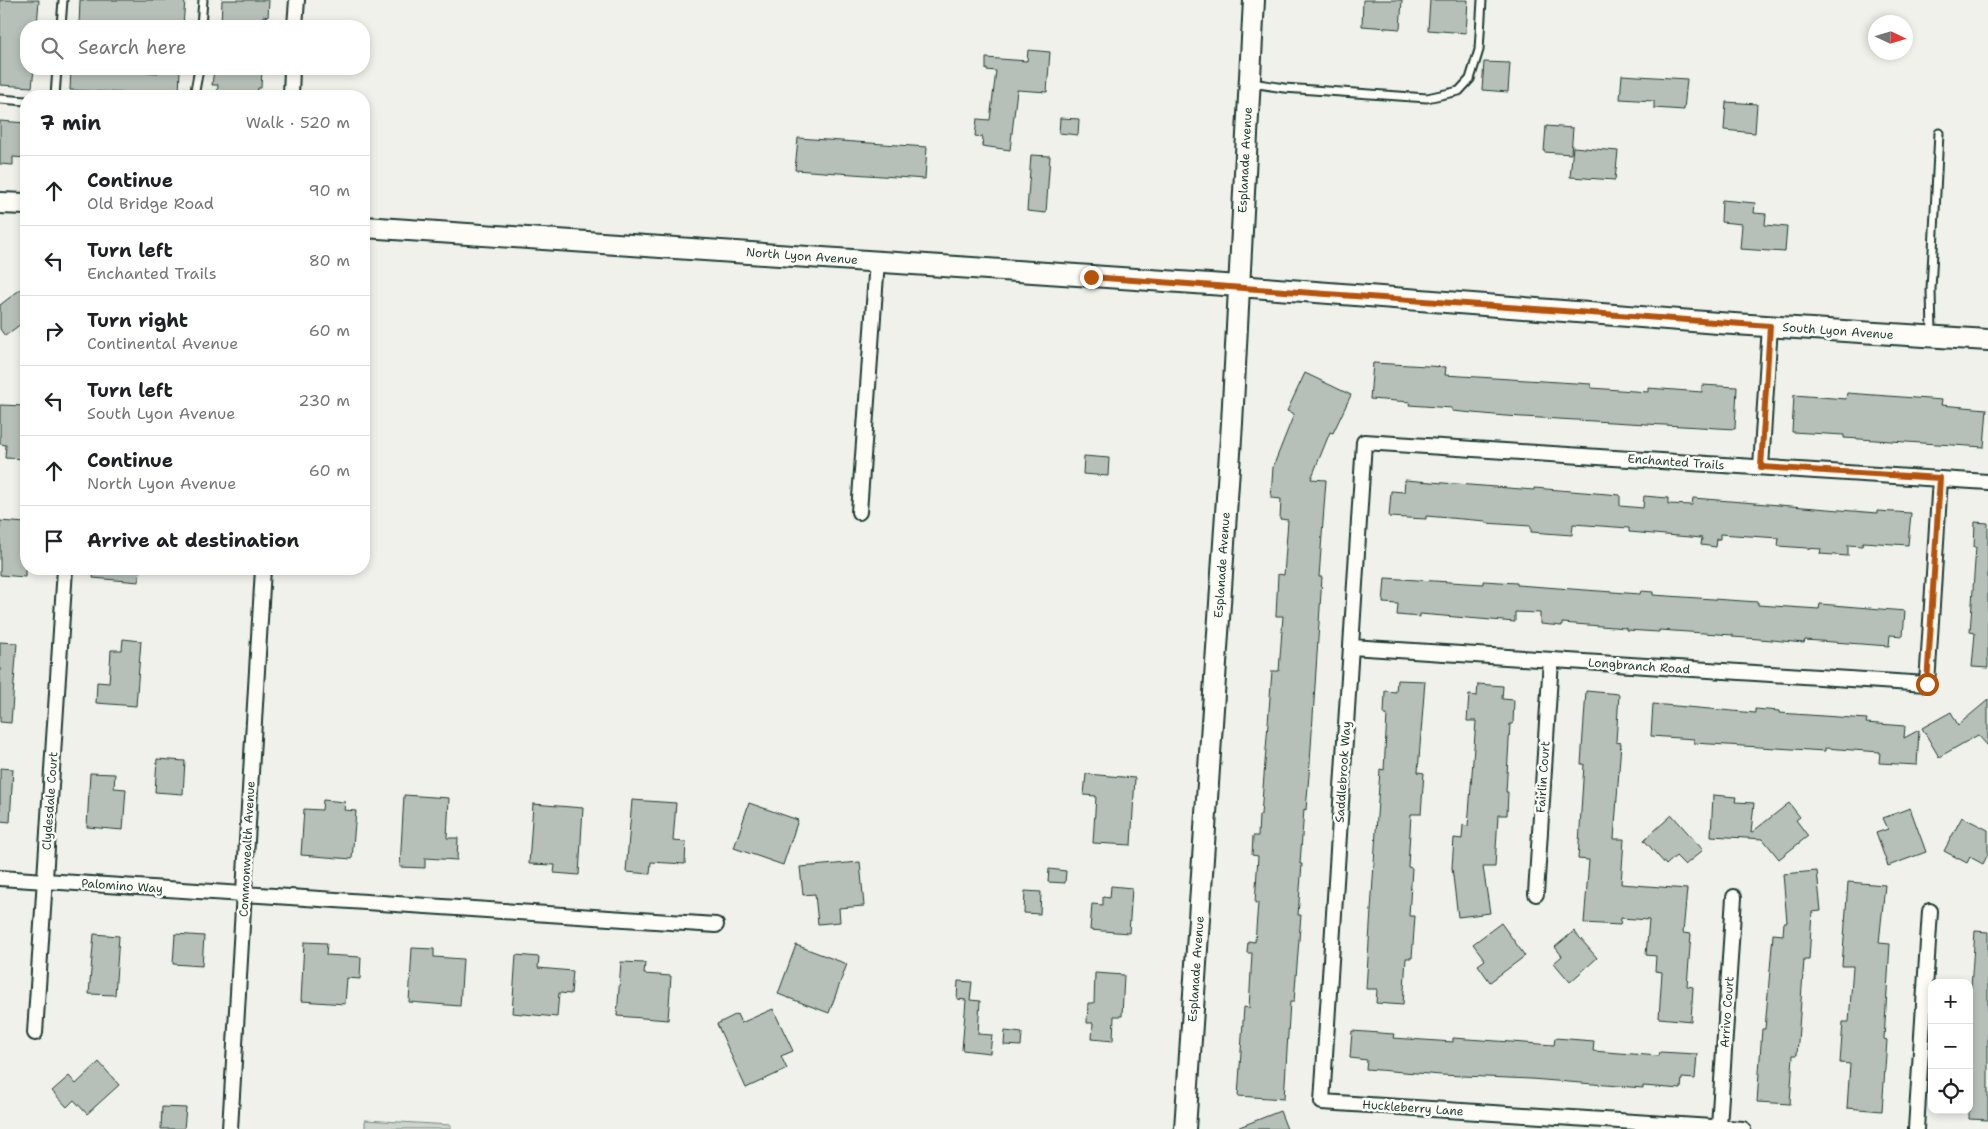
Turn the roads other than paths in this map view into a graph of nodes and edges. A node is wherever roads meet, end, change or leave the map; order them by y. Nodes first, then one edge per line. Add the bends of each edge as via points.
1 (63, 0) edge
2 (203, 0) edge
3 (297, 0) edge
4 (1254, 0) edge
5 (1482, 0) edge
6 (61, 20) edge
7 (201, 20) edge
8 (295, 20) edge
9 (57, 75) edge
10 (198, 75) edge
11 (292, 75) edge
12 (1249, 83) junction
13 (55, 90) edge
14 (195, 90) edge
15 (291, 90) edge
16 (0, 99) edge
17 (20, 101) edge
18 (1939, 133) dead end
19 (0, 203) edge
20 (20, 204) edge
21 (370, 227) edge
22 (877, 261) junction
23 (1239, 286) junction
24 (1770, 326) junction
25 (1932, 337) junction
26 (1988, 340) edge
27 (1364, 442) joint
28 (1761, 467) junction
29 (1940, 478) junction
30 (1988, 482) edge
31 (859, 512) dead end
32 (65, 575) edge
33 (263, 575) edge
34 (1351, 647) junction
35 (1551, 660) junction
36 (0, 878) edge
37 (44, 881) junction
38 (244, 894) junction
39 (1536, 894) dead end
40 (1734, 897) dead end
41 (1930, 911) dead end
42 (716, 924) dead end
43 (34, 1033) dead end
44 (1322, 1102) joint
45 (1522, 1115) junction
46 (1719, 1128) junction
47 (230, 1129) edge
48 (1185, 1129) edge
49 (1521, 1129) edge
50 (1743, 1129) edge
51 (1916, 1129) edge

1 - 6 lane
2 - 7 lane
3 - 8 street
4 - 12 street, Esplanade Avenue
5 - 12 lane via 1478,50 1470,79 1459,91 1427,98
9 - 13 lane
10 - 14 lane
11 - 15 street
12 - 23 street, Esplanade Avenue
16 - 17 lane
18 - 25 lane via 1931,290
19 - 20 street
21 - 22 street, North Lyon Avenue
22 - 23 street, North Lyon Avenue
22 - 31 street
23 - 24 street, South Lyon Avenue
23 - 48 street, Esplanade Avenue
24 - 25 street, South Lyon Avenue
24 - 28 street
25 - 26 street, South Lyon Avenue
27 - 28 street, Enchanted Trails
27 - 34 street, Saddlebrook Way
28 - 29 street, Enchanted Trails
29 - 30 street, Enchanted Trails
29 - 35 street, Longbranch Road via 1927,684
32 - 37 street, Clydesdale Court
33 - 38 street, Commonwealth Avenue
34 - 35 street, Longbranch Road
34 - 44 street, Saddlebrook Way
35 - 39 street, Fairlin Court
36 - 37 street, Palomino Way
37 - 38 street, Palomino Way
37 - 43 street, Clydesdale Court
38 - 42 street, Palomino Way
38 - 47 street, Commonwealth Avenue
40 - 46 street, Arrivo Court
41 - 51 street
44 - 45 street, Huckleberry Lane
45 - 46 street, Huckleberry Lane
45 - 49 street
46 - 50 street, Huckleberry Lane

